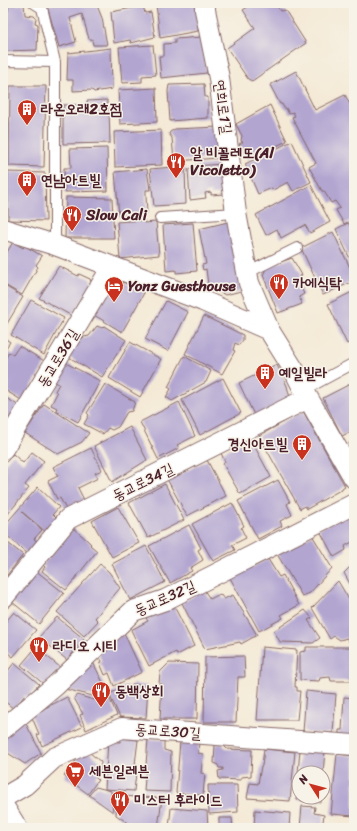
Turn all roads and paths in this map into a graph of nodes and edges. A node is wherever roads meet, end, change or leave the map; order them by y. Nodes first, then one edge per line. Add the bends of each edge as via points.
1 (34, 3) edge
2 (205, 3) edge
3 (3, 61) edge
4 (55, 62) junction
5 (236, 212) junction
6 (160, 218) dead end
7 (5, 234) edge
8 (55, 246) junction
9 (297, 248) dead end
10 (112, 267) junction
11 (247, 272) junction
12 (269, 330) junction
13 (354, 363) edge
14 (306, 394) junction
15 (4, 446) edge
16 (354, 478) edge
17 (354, 504) edge
18 (3, 598) edge
19 (3, 729) edge
20 (354, 745) edge
21 (3, 798) edge
22 (3, 807) edge
23 (16, 828) edge

1 - 4 lane via 42,8
2 - 5 street, 연희로1길 via 219,78
3 - 4 lane
4 - 8 lane
5 - 6 lane
5 - 11 street, 연희로1길
7 - 8 street
8 - 10 street
9 - 11 lane
10 - 12 street
10 - 15 street, 동교로36길
11 - 12 street, 연희로1길 via 249,283
12 - 14 street, 연희로1길
13 - 14 lane
14 - 16 street, 연희로1길
14 - 18 street, 동교로34길 via 68,519
17 - 19 street, 동교로32길 via 165,600 133,611 55,686
20 - 21 street, 동교로30길 via 122,728 54,758 24,785
22 - 23 street

